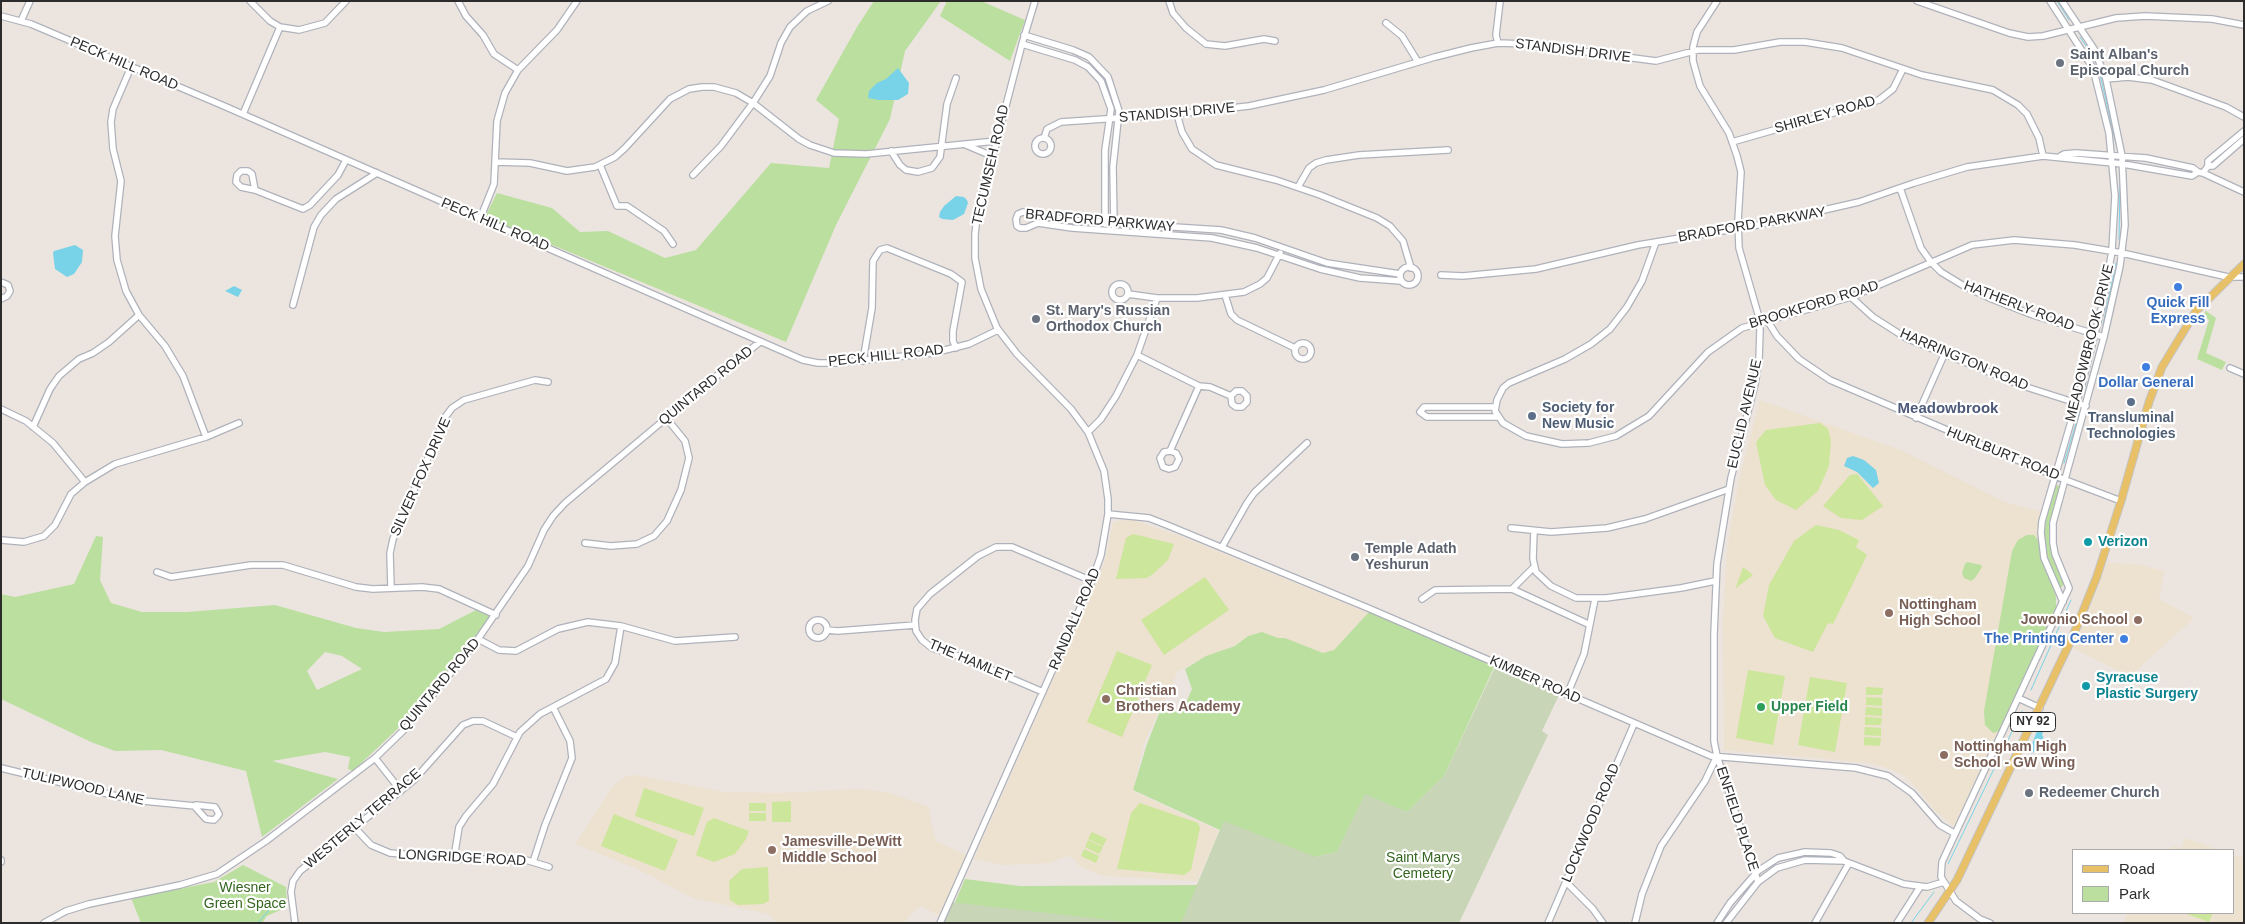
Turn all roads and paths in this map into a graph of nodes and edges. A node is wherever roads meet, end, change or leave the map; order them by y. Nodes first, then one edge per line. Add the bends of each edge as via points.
1 (30, 1) edge
2 (250, 1) edge
3 (346, 1) edge
4 (458, 1) edge
5 (577, 1) edge
6 (828, 1) edge
7 (1035, 1) edge
8 (1169, 1) edge
9 (1500, 1) edge
10 (1716, 1) edge
11 (1917, 1) edge
12 (2050, 1) edge
13 (2062, 1) edge
14 (1, 16) edge
15 (21, 21) junction
16 (1386, 23) dead end
17 (2244, 25) edge
18 (280, 27) junction
19 (2079, 27) junction
20 (2069, 30) junction
21 (1024, 35) junction
22 (1275, 41) dead end
23 (1498, 43) junction
24 (1022, 44) junction
25 (1693, 52) junction
26 (1418, 62) junction
27 (131, 67) junction
28 (1903, 69) junction
29 (518, 70) junction
30 (956, 78) dead end
31 (2106, 79) junction
32 (753, 103) junction
33 (243, 114) junction
34 (1177, 114) junction
35 (2244, 117) edge
36 (1111, 118) junction
37 (1119, 118) junction
38 (2244, 131) edge
39 (1044, 138) dead end
40 (2244, 139) edge
41 (996, 141) junction
42 (1732, 142) junction
43 (966, 145) junction
44 (941, 146) junction
45 (1448, 150) dead end
46 (891, 151) junction
47 (2112, 155) junction
48 (992, 156) junction
49 (2043, 156) junction
50 (2122, 156) junction
51 (2059, 157) junction
52 (346, 160) junction
53 (495, 162) junction
54 (2113, 163) junction
55 (2123, 164) junction
56 (600, 165) junction
57 (2208, 166) junction
58 (2200, 172) junction
59 (377, 173) junction
60 (693, 175) dead end
61 (1298, 187) junction
62 (1900, 188) junction
63 (255, 190) dead end
64 (2244, 192) edge
65 (480, 218) junction
66 (1105, 222) junction
67 (1114, 223) junction
68 (1738, 228) junction
69 (1105, 230) junction
70 (1114, 231) junction
71 (1656, 242) junction
72 (673, 244) dead end
73 (1282, 249) junction
74 (2112, 251) junction
75 (2122, 253) junction
76 (1279, 256) junction
77 (1931, 262) junction
78 (2244, 264) edge
79 (1412, 268) junction
80 (1400, 274) junction
81 (1441, 275) dead end
82 (2228, 277) junction
83 (2244, 277) edge
84 (1, 282) edge
85 (1401, 282) junction
86 (1128, 294) dead end
87 (1225, 295) junction
88 (1851, 296) junction
89 (1157, 298) junction
90 (1, 299) edge
91 (294, 305) dead end
92 (139, 315) junction
93 (1767, 320) junction
94 (1760, 322) junction
95 (998, 330) junction
96 (2095, 334) junction
97 (2104, 337) junction
98 (760, 342) junction
99 (956, 348) junction
100 (1296, 348) dead end
101 (1944, 355) junction
102 (1137, 356) junction
103 (864, 361) junction
104 (2230, 368) dead end
105 (2244, 374) edge
106 (548, 382) dead end
107 (1199, 386) junction
108 (1231, 396) dead end
109 (2076, 403) junction
110 (2086, 406) junction
111 (1495, 408) junction
112 (1, 409) edge
113 (1497, 417) junction
114 (1916, 418) junction
115 (667, 419) junction
116 (239, 423) dead end
117 (34, 427) junction
118 (1088, 432) junction
119 (206, 437) junction
120 (1307, 443) dead end
121 (1170, 451) dead end
122 (2055, 477) junction
123 (2065, 480) junction
124 (85, 482) junction
125 (1729, 489) junction
126 (2121, 502) junction
127 (1108, 514) junction
128 (1511, 528) dead end
129 (1534, 531) junction
130 (1, 540) edge
131 (585, 543) dead end
132 (1222, 547) junction
133 (1534, 567) junction
134 (157, 572) dead end
135 (1092, 581) junction
136 (1715, 581) junction
137 (391, 588) junction
138 (1512, 589) junction
139 (1422, 599) dead end
140 (1595, 599) junction
141 (2063, 602) junction
142 (496, 615) junction
143 (915, 624) junction
144 (1588, 624) junction
145 (621, 626) junction
146 (827, 630) dead end
147 (735, 637) dead end
148 (478, 639) junction
149 (1043, 692) junction
150 (1567, 695) junction
151 (2018, 698) junction
152 (553, 708) junction
153 (2040, 708) junction
154 (1634, 724) junction
155 (517, 737) junction
156 (1717, 756) junction
157 (375, 758) junction
158 (1, 768) edge
159 (401, 791) junction
160 (195, 806) dead end
161 (354, 828) junction
162 (1954, 833) junction
163 (454, 858) junction
164 (533, 862) junction
165 (1846, 862) junction
166 (549, 867) dead end
167 (1756, 874) junction
168 (1566, 882) junction
169 (1758, 882) junction
170 (1944, 882) junction
171 (1920, 887) junction
172 (1951, 892) junction
173 (44, 923) edge
174 (294, 923) edge
175 (940, 923) edge
176 (1548, 923) edge
177 (1603, 923) edge
178 (1635, 923) edge
179 (1717, 923) edge
180 (1726, 923) edge
181 (1815, 923) edge
182 (1896, 923) edge
183 (1928, 923) edge
184 (1990, 923) edge

1 - 15 street
2 - 18 street via 262,15
3 - 18 street via 321,25 299,30
4 - 29 street via 494,54
5 - 29 street via 557,30
6 - 32 street via 807,11 790,27 770,76
7 - 21 street, TECUMSEH ROAD
8 - 22 street via 1173,13 1206,44 1225,46 1264,38
9 - 23 street
10 - 25 street, EUCLID AVENUE via 1697,32
11 - 20 street via 2014,34 2043,36
12 - 20 street, MEADOWBROOK DRIVE
13 - 19 street, MEADOWBROOK DRIVE
14 - 15 street, PECK HILL ROAD
15 - 27 street, PECK HILL ROAD
16 - 26 street via 1402,36
17 - 19 street via 2212,19 2145,16 2116,18
18 - 33 street
19 - 20 street
19 - 31 street, MEADOWBROOK DRIVE via 2101,63
20 - 47 street, MEADOWBROOK DRIVE via 2093,68
21 - 24 street, TECUMSEH ROAD
21 - 37 street via 1073,50 1098,65 1114,89
23 - 25 street, STANDISH DRIVE via 1656,61
23 - 26 street, STANDISH DRIVE
24 - 36 street via 1062,55 1088,67 1108,95
24 - 41 street, TECUMSEH ROAD
25 - 28 street, STANDISH DRIVE via 1805,42 1842,48
25 - 42 street, EUCLID AVENUE via 1700,86
26 - 34 street, STANDISH DRIVE via 1284,99
27 - 33 street, PECK HILL ROAD
27 - 92 street via 113,109 111,140 121,181 115,236 117,260 126,291
28 - 42 street, SHIRLEY ROAD via 1893,89 1879,100
28 - 49 street, STANDISH DRIVE via 2002,94 2031,119
29 - 53 street via 499,111
30 - 44 street via 947,104
31 - 35 street via 2152,80 2226,107
31 - 50 street, MEADOWBROOK DRIVE
32 - 46 street via 799,139 825,151 847,154
32 - 56 street via 726,89 689,89 664,104 626,148
32 - 60 street via 721,146
33 - 52 street, PECK HILL ROAD
34 - 37 street, STANDISH DRIVE
34 - 61 street via 1187,141 1204,158 1222,167
36 - 37 street, STANDISH DRIVE
36 - 39 street, STANDISH DRIVE via 1061,122 1047,129
36 - 66 street via 1105,150
37 - 67 street via 1114,167
38 - 57 street via 2208,161
40 - 57 street via 2213,166
41 - 43 street
41 - 48 street, TECUMSEH ROAD
42 - 68 street, EUCLID AVENUE via 1741,172
43 - 44 street
43 - 48 street
44 - 46 street
44 - 46 street via 940,158 932,168 918,172 906,170
45 - 61 street via 1326,160 1309,168
47 - 50 street, BRADFORD PARKWAY
47 - 51 street, BRADFORD PARKWAY via 2070,154
47 - 54 street, MEADOWBROOK DRIVE
48 - 95 street, TECUMSEH ROAD via 977,217 975,258 980,288
49 - 51 street, BRADFORD PARKWAY
49 - 62 street, BRADFORD PARKWAY via 1967,167
50 - 55 street, MEADOWBROOK DRIVE
50 - 58 street, BRADFORD PARKWAY via 2168,162
51 - 54 street, BRADFORD PARKWAY
52 - 59 street, PECK HILL ROAD
52 - 63 street via 338,175 302,209
53 - 56 street via 530,163 567,171
53 - 65 street via 494,184
54 - 55 street, BRADFORD PARKWAY
54 - 74 street, MEADOWBROOK DRIVE
55 - 58 street, BRADFORD PARKWAY via 2192,176
55 - 75 street, MEADOWBROOK DRIVE via 2125,225
56 - 72 street via 617,206 627,206 664,231
57 - 58 street
58 - 64 street, BRADFORD PARKWAY
59 - 65 street, PECK HILL ROAD
59 - 91 street via 336,200 321,215 314,227
61 - 79 street via 1390,226 1403,241
62 - 68 street, BRADFORD PARKWAY via 1823,212
62 - 77 street, HATHERLY ROAD via 1921,248
65 - 98 street, PECK HILL ROAD
66 - 67 street, BRADFORD PARKWAY
66 - 69 street
66 - 69 street, BRADFORD PARKWAY via 1066,220 1023,212 1018,214 1016,222 1020,228 1038,223
67 - 70 street
67 - 73 street, BRADFORD PARKWAY via 1221,230
68 - 71 street, BRADFORD PARKWAY
68 - 94 street, EUCLID AVENUE via 1741,259
69 - 70 street, BRADFORD PARKWAY
70 - 76 street, BRADFORD PARKWAY via 1212,238
71 - 81 street, BRADFORD PARKWAY via 1536,269
71 - 111 street via 1642,281 1610,329 1565,358 1509,382
73 - 76 street
73 - 80 street, BRADFORD PARKWAY via 1327,263
74 - 75 street, BROOKFORD ROAD
74 - 77 street, BROOKFORD ROAD via 2043,242 1998,241 1972,245
74 - 96 street, MEADOWBROOK DRIVE
75 - 82 street, BROOKFORD ROAD
75 - 97 street, MEADOWBROOK DRIVE
76 - 85 street, BRADFORD PARKWAY via 1320,270
76 - 87 street via 1260,284 1244,292
77 - 88 street, BROOKFORD ROAD
77 - 96 street, HATHERLY ROAD via 1956,282 1985,296
78 - 82 main road, NY 92
79 - 80 street via 1403,269
79 - 85 street via 1418,275 1416,282 1410,286
80 - 85 street
82 - 83 street, BROOKFORD ROAD
82 - 126 main road, NY 92 via 2196,310 2162,366
84 - 90 street via 8,285 10,291
86 - 89 street
87 - 89 street
87 - 100 street via 1231,314 1237,320
88 - 93 street, BROOKFORD ROAD
88 - 101 street, HARRINGTON ROAD via 1881,323
89 - 102 street
92 - 117 street via 109,342 79,359 59,376
92 - 119 street via 175,361
93 - 94 street, BROOKFORD ROAD
93 - 114 street, HURLBURT ROAD via 1777,336 1812,370 1845,388
94 - 113 street, BROOKFORD ROAD via 1742,328 1714,346 1649,416 1616,436 1589,443 1562,444 1526,436
94 - 125 street, EUCLID AVENUE via 1755,384
95 - 99 street, PECK HILL ROAD
95 - 118 street, RANDALL ROAD
96 - 97 street, HATHERLY ROAD
96 - 109 street, MEADOWBROOK DRIVE
97 - 110 street, MEADOWBROOK DRIVE
98 - 103 street, PECK HILL ROAD via 818,363
98 - 115 street, QUINTARD ROAD
99 - 103 street, PECK HILL ROAD
99 - 103 street via 953,331 962,282 951,274 887,248 880,250 873,261 872,308
101 - 109 street, HARRINGTON ROAD
101 - 114 street
102 - 107 street
102 - 118 street via 1116,396
104 - 105 street
106 - 137 street, SILVER FOX DRIVE via 523,383 464,400 452,408 393,539
107 - 108 street
107 - 121 street
109 - 110 street, HARRINGTON ROAD
109 - 122 street, MEADOWBROOK DRIVE
110 - 123 street, MEADOWBROOK DRIVE
111 - 113 street
111 - 113 street via 1424,407 1420,412 1427,417
112 - 117 street
114 - 122 street, HURLBURT ROAD
115 - 131 street via 685,441 688,458 681,490 668,521 654,536 637,544
115 - 142 street, QUINTARD ROAD via 553,516 528,566
116 - 119 street
117 - 124 street via 53,442
118 - 127 street, RANDALL ROAD via 1104,471
119 - 124 street via 115,464
120 - 132 street via 1250,498
122 - 123 street, HURLBURT ROAD
122 - 141 street, MEADOWBROOK DRIVE via 2041,533 2044,558
123 - 126 street, HURLBURT ROAD
123 - 141 street, MEADOWBROOK DRIVE via 2052,530 2055,554 2069,588
124 - 130 street via 71,494 55,525 44,536 24,542
125 - 129 street via 1645,519 1607,528
125 - 136 street, EUCLID AVENUE
126 - 153 main road, NY 92 via 2097,576
127 - 132 street, KIMBER ROAD via 1149,518
127 - 135 street, RANDALL ROAD via 1101,556
128 - 129 street
129 - 133 street
132 - 150 street, KIMBER ROAD
133 - 138 street
133 - 140 street via 1543,579 1564,594
134 - 137 street via 171,577 270,563 356,587
135 - 143 street via 1012,547 996,547 978,556 922,601 915,614
135 - 149 street, RANDALL ROAD
136 - 140 street
136 - 156 street, EUCLID AVENUE via 1714,741
137 - 142 street via 439,589
138 - 139 street via 1435,590
138 - 144 street
140 - 144 street
141 - 151 street, MEADOWBROOK DRIVE
142 - 148 street, QUINTARD ROAD
143 - 146 street
143 - 149 street, THE HAMLET via 922,640 932,648
144 - 150 street via 1584,654
145 - 147 street via 675,640
145 - 148 street via 604,622 575,624 558,629 516,652 499,650
145 - 152 street via 615,663 606,679
148 - 157 street, QUINTARD ROAD via 406,728
149 - 175 street, RANDALL ROAD
150 - 154 street, KIMBER ROAD
151 - 153 street
151 - 162 street, MEADOWBROOK DRIVE
152 - 155 street via 526,726
152 - 164 street via 570,741 572,758
153 - 172 main road, NY 92
154 - 156 street, KIMBER ROAD
154 - 168 street, LOCKWOOD ROAD
155 - 159 street, WESTERLY TERRACE via 483,721 467,722
155 - 163 street via 493,784 459,827
156 - 162 street, KIMBER ROAD via 1875,771 1902,785 1932,818
156 - 167 street, ENFIELD PLACE
156 - 178 street via 1708,776 1660,846
157 - 159 street
157 - 173 street, QUINTARD ROAD via 217,874 89,904
158 - 160 street, TULIPWOOD LANE via 133,800
159 - 161 street, WESTERLY TERRACE
161 - 163 street, LONGRIDGE ROAD via 371,845 385,852
161 - 174 street, WESTERLY TERRACE via 296,876 290,892
162 - 170 street, MEADOWBROOK DRIVE via 1942,862 1940,872
163 - 164 street, LONGRIDGE ROAD
164 - 166 street, LONGRIDGE ROAD
165 - 167 street via 1831,853 1805,852 1778,858
165 - 169 street via 1813,859 1795,862 1777,868
165 - 171 street
165 - 181 street
167 - 169 street, ENFIELD PLACE
167 - 179 street
168 - 176 street, LOCKWOOD ROAD
168 - 177 street
169 - 180 street
170 - 171 street
170 - 172 street
171 - 182 street
172 - 183 main road, NY 92
172 - 184 street via 1964,908

